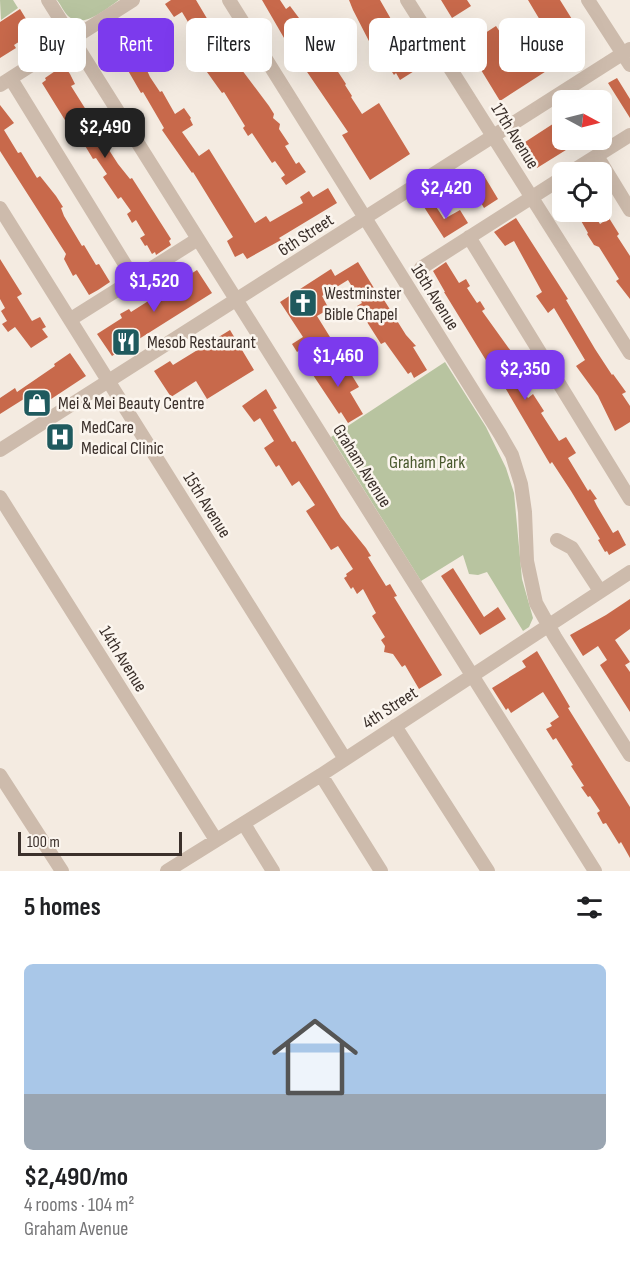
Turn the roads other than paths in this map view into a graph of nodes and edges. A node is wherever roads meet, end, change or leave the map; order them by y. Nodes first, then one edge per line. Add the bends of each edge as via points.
1 (48, 0) edge
2 (134, 0) edge
3 (229, 0) edge
4 (407, 0) edge
5 (588, 0) edge
6 (60, 18) edge
7 (86, 30) edge
8 (628, 56) edge
9 (86, 59) edge
10 (20, 72) edge
11 (5, 82) edge
12 (630, 135) edge
13 (493, 136) junction
14 (597, 156) junction
15 (587, 162) edge
16 (552, 185) edge
17 (532, 198) junction
18 (0, 208) edge
19 (630, 210) edge
20 (365, 218) junction
21 (469, 237) junction
22 (198, 239) junction
23 (421, 267) dead end
24 (134, 279) junction
25 (237, 299) junction
26 (71, 319) junction
27 (630, 353) edge
28 (108, 381) junction
29 (0, 450) edge
30 (0, 497) edge
31 (630, 499) edge
32 (557, 540) dead end
33 (628, 578) edge
34 (600, 591) junction
35 (548, 625) junction
36 (472, 676) junction
37 (395, 726) junction
38 (630, 755) edge
39 (345, 759) junction
40 (0, 775) edge
41 (321, 775) junction
42 (243, 824) junction
43 (216, 840) junction
44 (62, 871) edge
45 (167, 871) edge
46 (273, 871) edge
47 (381, 871) edge
48 (488, 871) edge
49 (595, 871) edge

1 - 6 street, Graham Avenue
2 - 7 street
3 - 20 street, 16th Avenue
4 - 13 street, 17th Avenue
5 - 8 street
8 - 13 street, 6th Street
9 - 22 street, Graham Avenue
10 - 11 street
11 - 24 street
12 - 14 street
13 - 17 street, 17th Avenue
13 - 20 street, 6th Street
14 - 15 street
14 - 19 street
16 - 17 street
17 - 21 street
17 - 27 street, 17th Avenue
18 - 26 street, 15th Avenue
20 - 25 street, 6th Street
20 - 35 street, 16th Avenue via 512,455 524,498 532,588
21 - 23 street
21 - 31 street
22 - 24 street
22 - 25 street, Graham Avenue
24 - 26 street
25 - 28 street, 6th Street
25 - 36 street, Graham Avenue
26 - 28 street, 15th Avenue
28 - 29 street, 6th Street
28 - 39 street, 15th Avenue
30 - 43 street, 14th Avenue
32 - 34 street via 572,548
33 - 34 street, 4th Street
34 - 35 street, 4th Street
35 - 36 street, 4th Street
35 - 38 street, 16th Avenue
36 - 37 street, 4th Street
36 - 49 street, Graham Avenue
37 - 39 street, 4th Street
37 - 48 street
39 - 41 street, 4th Street
40 - 44 street
41 - 42 street, 4th Street
41 - 47 street
42 - 43 street, 4th Street
42 - 46 street
43 - 45 street, 4th Street

